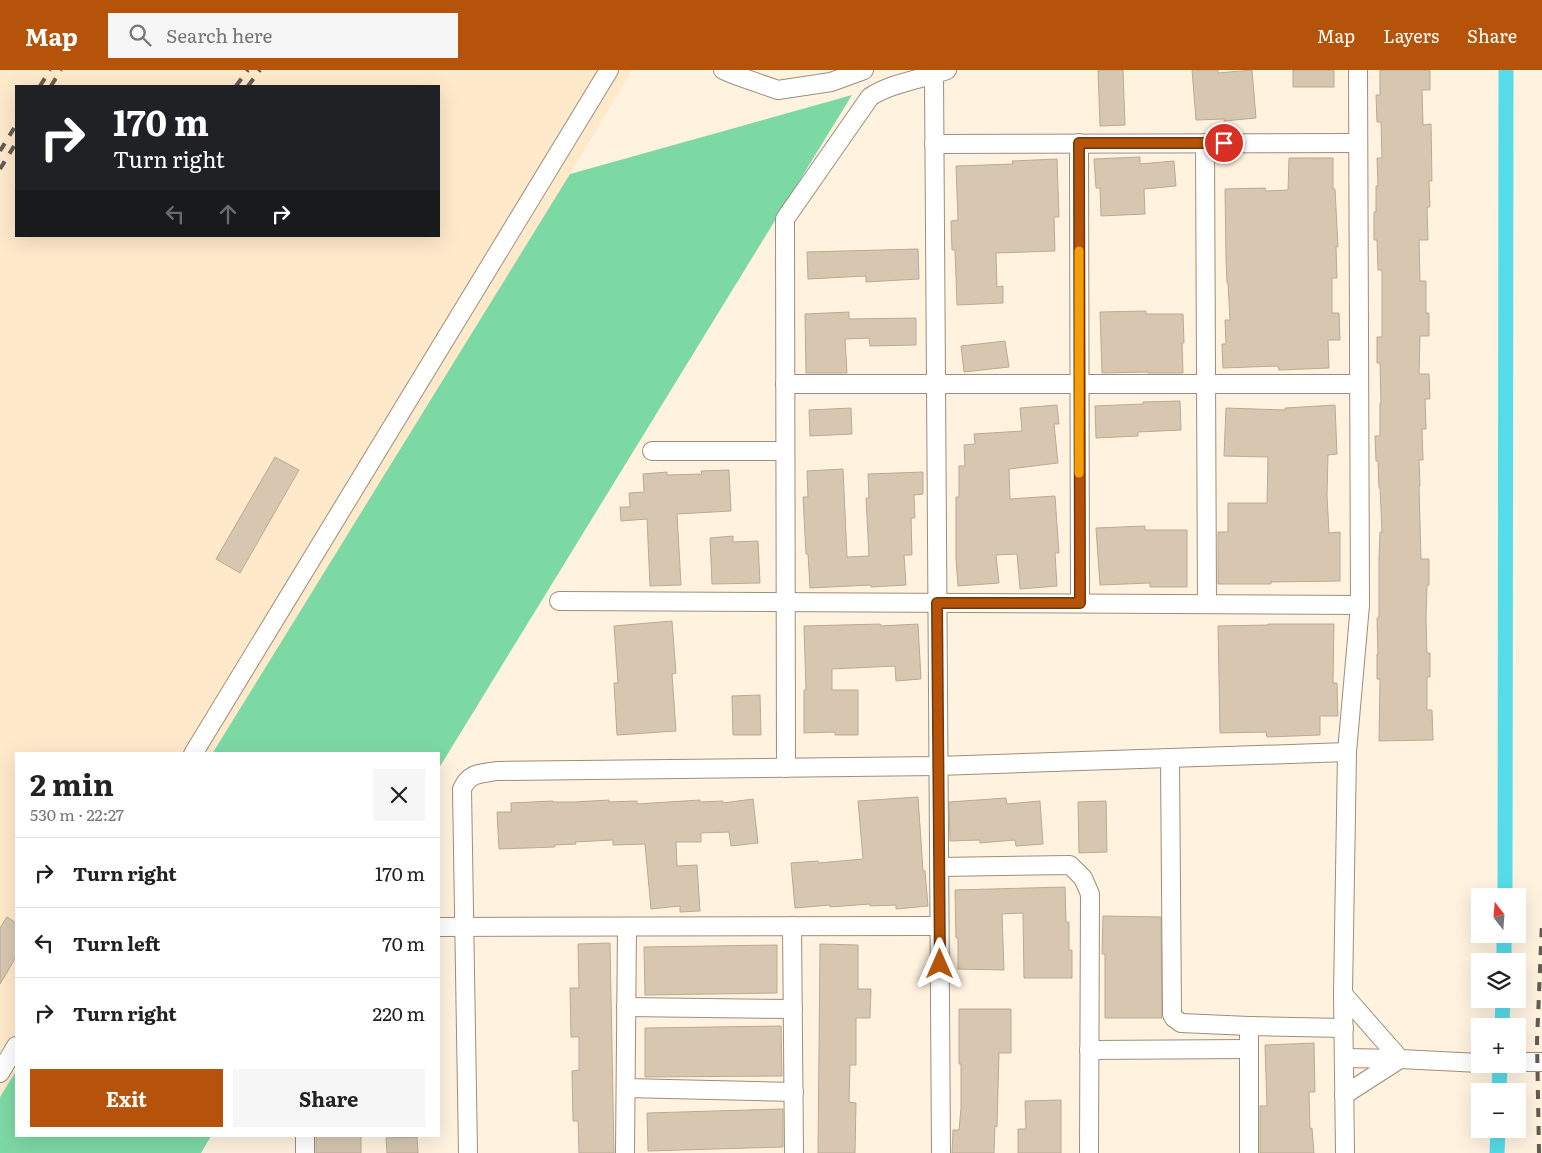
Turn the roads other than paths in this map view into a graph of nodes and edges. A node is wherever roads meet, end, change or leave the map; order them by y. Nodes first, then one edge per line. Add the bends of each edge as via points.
1 (609, 70) edge
2 (724, 70) edge
3 (864, 70) edge
4 (1358, 70) edge
5 (940, 73) edge
6 (1079, 143) junction
7 (1206, 143) junction
8 (1358, 143) junction
9 (934, 144) junction
10 (785, 384) junction
11 (936, 384) junction
12 (1079, 384) junction
13 (1206, 384) junction
14 (1359, 384) junction
15 (652, 451) dead end
16 (786, 451) junction
17 (559, 601) dead end
18 (786, 602) junction
19 (937, 603) junction
20 (1080, 603) junction
21 (1206, 604) junction
22 (1360, 605) junction
23 (194, 752) edge
24 (1346, 752) junction
25 (1170, 759) junction
26 (938, 766) junction
27 (786, 768) junction
28 (939, 867) junction
29 (792, 926) junction
30 (939, 926) junction
31 (440, 927) edge
32 (627, 927) junction
33 (464, 928) junction
34 (1343, 994) junction
35 (626, 1007) junction
36 (793, 1009) junction
37 (1249, 1026) junction
38 (1344, 1028) junction
39 (15, 1048) edge
40 (1249, 1049) junction
41 (1089, 1050) junction
42 (1344, 1058) junction
43 (1400, 1059) junction
44 (1526, 1062) edge
45 (1539, 1062) edge
46 (1471, 1063) edge
47 (0, 1072) edge
48 (626, 1088) junction
49 (794, 1092) junction
50 (1344, 1095) junction
51 (305, 1137) edge
52 (305, 1153) edge
53 (468, 1153) edge
54 (625, 1153) edge
55 (794, 1153) edge
56 (941, 1153) edge
57 (1089, 1153) edge
58 (1249, 1153) edge
59 (1345, 1153) edge

1 - 23 street
2 - 3 street via 778,90 831,82
4 - 8 street
5 - 9 street
5 - 10 street via 879,91 870,97 785,219
6 - 7 street
6 - 9 street
6 - 12 street
7 - 8 street
7 - 13 street
8 - 14 street
9 - 11 street
10 - 11 street
10 - 16 street
11 - 12 street
11 - 19 street
12 - 13 street
12 - 20 street
13 - 14 street
13 - 21 street
14 - 22 street
15 - 16 street
16 - 18 street
17 - 18 street
18 - 19 street
18 - 27 street
19 - 20 street
19 - 26 street
20 - 21 street
21 - 22 street
22 - 24 street
24 - 25 street
24 - 34 street
25 - 26 street
25 - 37 street via 1172,1014 1181,1023
26 - 27 street
26 - 28 street
27 - 33 street via 497,771 472,775 462,789
28 - 30 street
28 - 41 street via 1070,865 1083,878 1090,894
29 - 30 street
29 - 32 street
29 - 36 street
30 - 56 street
31 - 33 street
32 - 33 street
32 - 35 street
33 - 53 street
34 - 38 street
34 - 43 street
35 - 36 street
35 - 48 street
36 - 49 street
37 - 38 street
37 - 40 street
38 - 42 street
39 - 47 street
40 - 41 street
40 - 58 street
41 - 57 street
42 - 43 street
42 - 50 street
43 - 46 street
43 - 50 street
44 - 45 street
48 - 49 street
48 - 54 street
49 - 55 street
50 - 59 street
51 - 52 street

